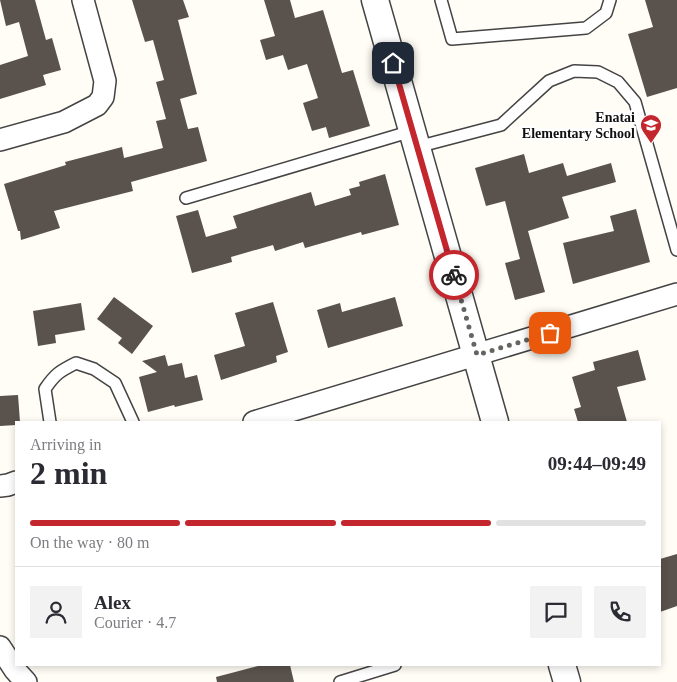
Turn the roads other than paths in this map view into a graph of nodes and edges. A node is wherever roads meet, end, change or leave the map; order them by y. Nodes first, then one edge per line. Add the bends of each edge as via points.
1 (83, 0) edge
2 (375, 0) edge
3 (441, 0) edge
4 (610, 0) edge
5 (414, 139) junction
6 (0, 140) edge
7 (186, 198) dead end
8 (677, 250) edge
9 (677, 294) edge
10 (477, 355) junction
11 (50, 421) edge
12 (133, 421) edge
13 (257, 421) edge
14 (495, 421) edge
15 (0, 647) edge
16 (392, 666) edge
17 (562, 666) edge
18 (26, 682) edge
19 (340, 682) edge
20 (567, 682) edge

1 - 6 street via 105,80 103,97 97,105 64,122
2 - 5 street
3 - 4 lane via 452,39 586,28 606,13
5 - 7 lane
5 - 8 lane via 501,125 549,81 574,71 598,72 618,82 635,102
5 - 10 street
9 - 10 street
10 - 13 street
10 - 14 street
11 - 12 lane via 45,389 61,370 76,363 94,369 115,384
15 - 18 street
16 - 19 lane
17 - 20 street

